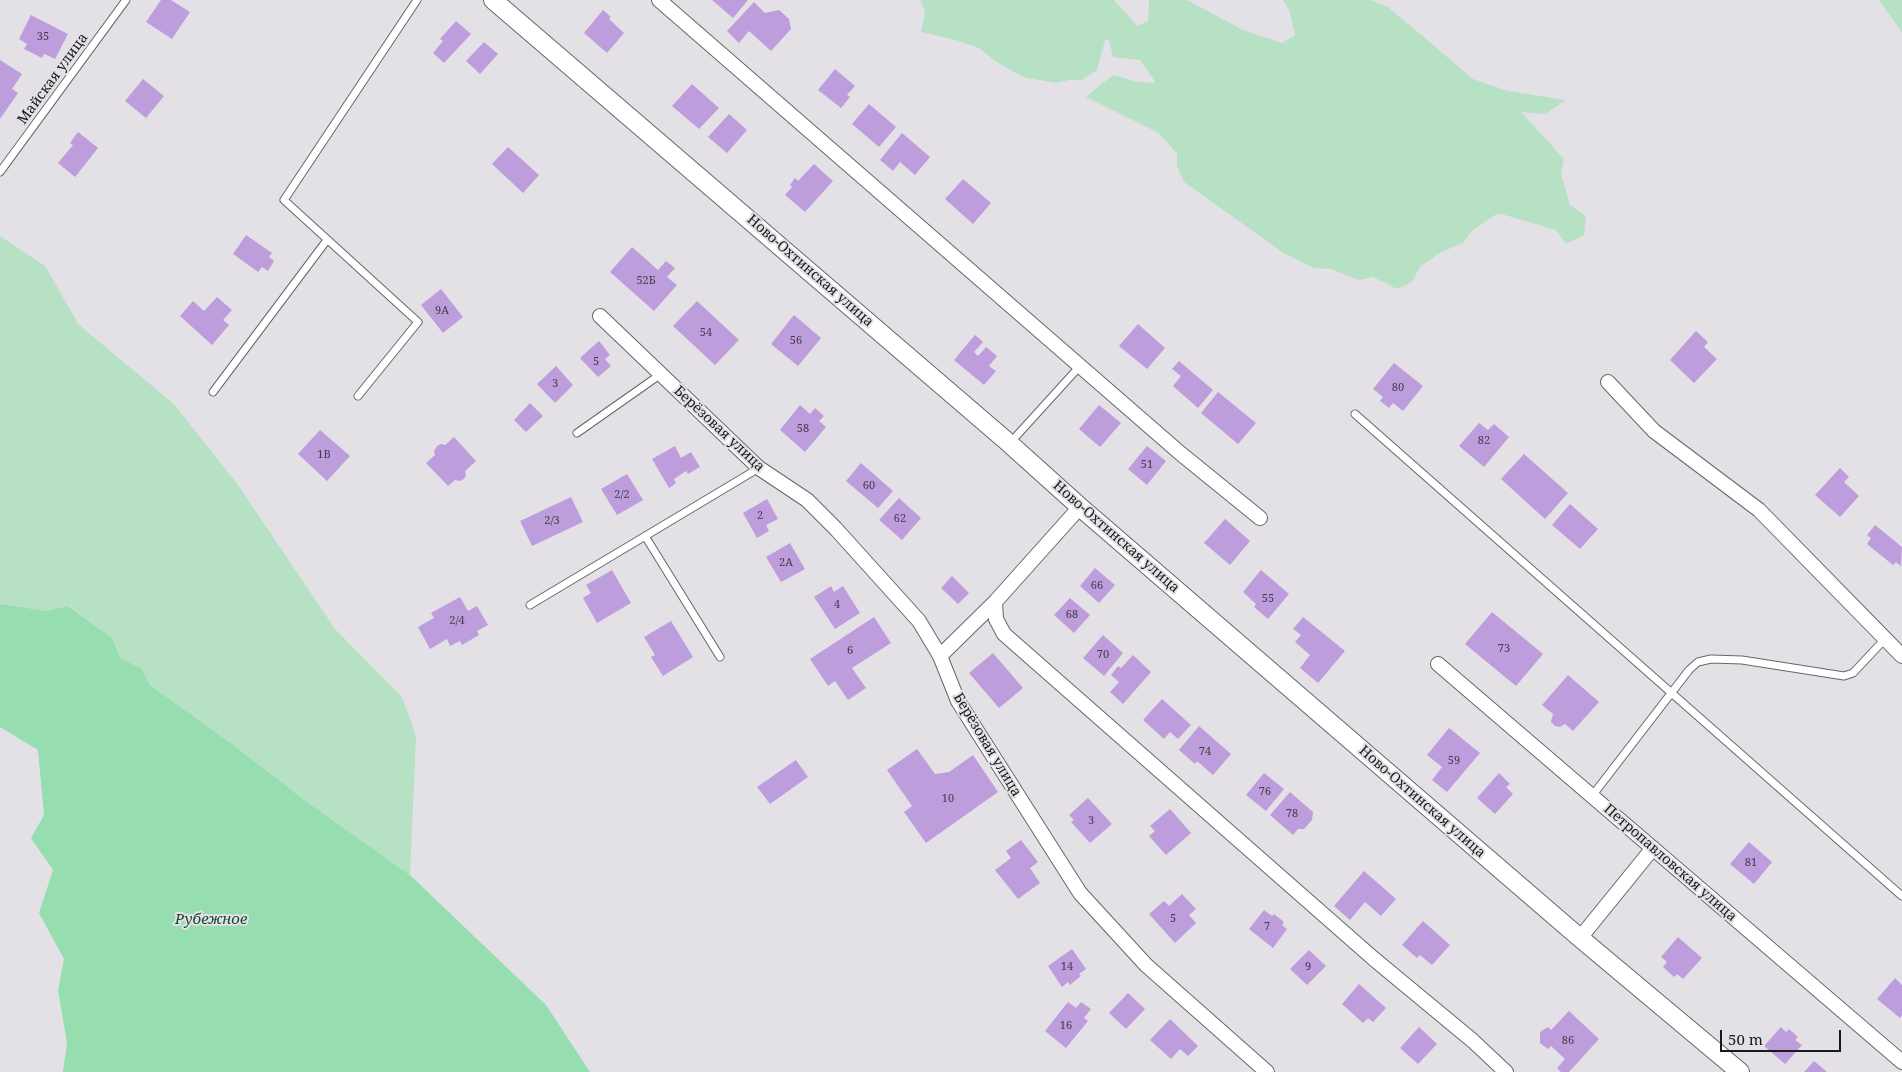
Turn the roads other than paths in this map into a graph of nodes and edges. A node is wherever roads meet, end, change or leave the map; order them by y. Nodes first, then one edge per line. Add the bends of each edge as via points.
1 (126, 0) edge
2 (417, 0) edge
3 (493, 0) edge
4 (659, 0) edge
5 (0, 172) edge
6 (327, 240) junction
7 (600, 316) dead end
8 (1080, 366) junction
9 (661, 374) junction
10 (1608, 382) dead end
11 (213, 392) dead end
12 (358, 396) dead end
13 (1355, 414) dead end
14 (577, 433) dead end
15 (1010, 444) junction
16 (759, 468) junction
17 (1080, 507) junction
18 (1260, 518) dead end
19 (645, 536) junction
20 (995, 602) junction
21 (530, 605) dead end
22 (1884, 640) junction
23 (940, 656) junction
24 (1902, 656) edge
25 (720, 657) dead end
26 (1438, 664) dead end
27 (1671, 693) junction
28 (1592, 796) junction
29 (1653, 848) junction
30 (1902, 896) edge
31 (1580, 938) junction
32 (1902, 1062) edge
33 (1267, 1072) edge
34 (1506, 1072) edge
35 (1740, 1072) edge

1 - 5 lane, Майская улица
2 - 6 lane via 284,200
3 - 15 street, Ново-Охтинская улица
4 - 8 street
6 - 11 lane
6 - 12 lane via 418,322
7 - 9 street, Берёзовая улица
8 - 15 lane
8 - 18 street
9 - 14 lane
9 - 16 street, Берёзовая улица
10 - 22 street via 1654,431 1758,510
13 - 27 lane
15 - 17 street, Ново-Охтинская улица
16 - 19 lane
16 - 23 street, Берёзовая улица via 807,500 836,529 919,621
17 - 20 street
17 - 31 street, Ново-Охтинская улица
19 - 21 lane
19 - 25 lane
20 - 23 street
20 - 34 street via 996,620 1004,634
22 - 24 street
22 - 27 lane via 1853,673 1844,676 1742,660 1711,659 1698,662
23 - 33 street, Берёзовая улица via 958,701 1080,893 1146,965
26 - 28 street, Петропавловская улица
27 - 28 lane
27 - 30 lane
28 - 29 street, Петропавловская улица
29 - 31 street
29 - 32 street, Петропавловская улица
31 - 35 street, Ново-Охтинская улица

